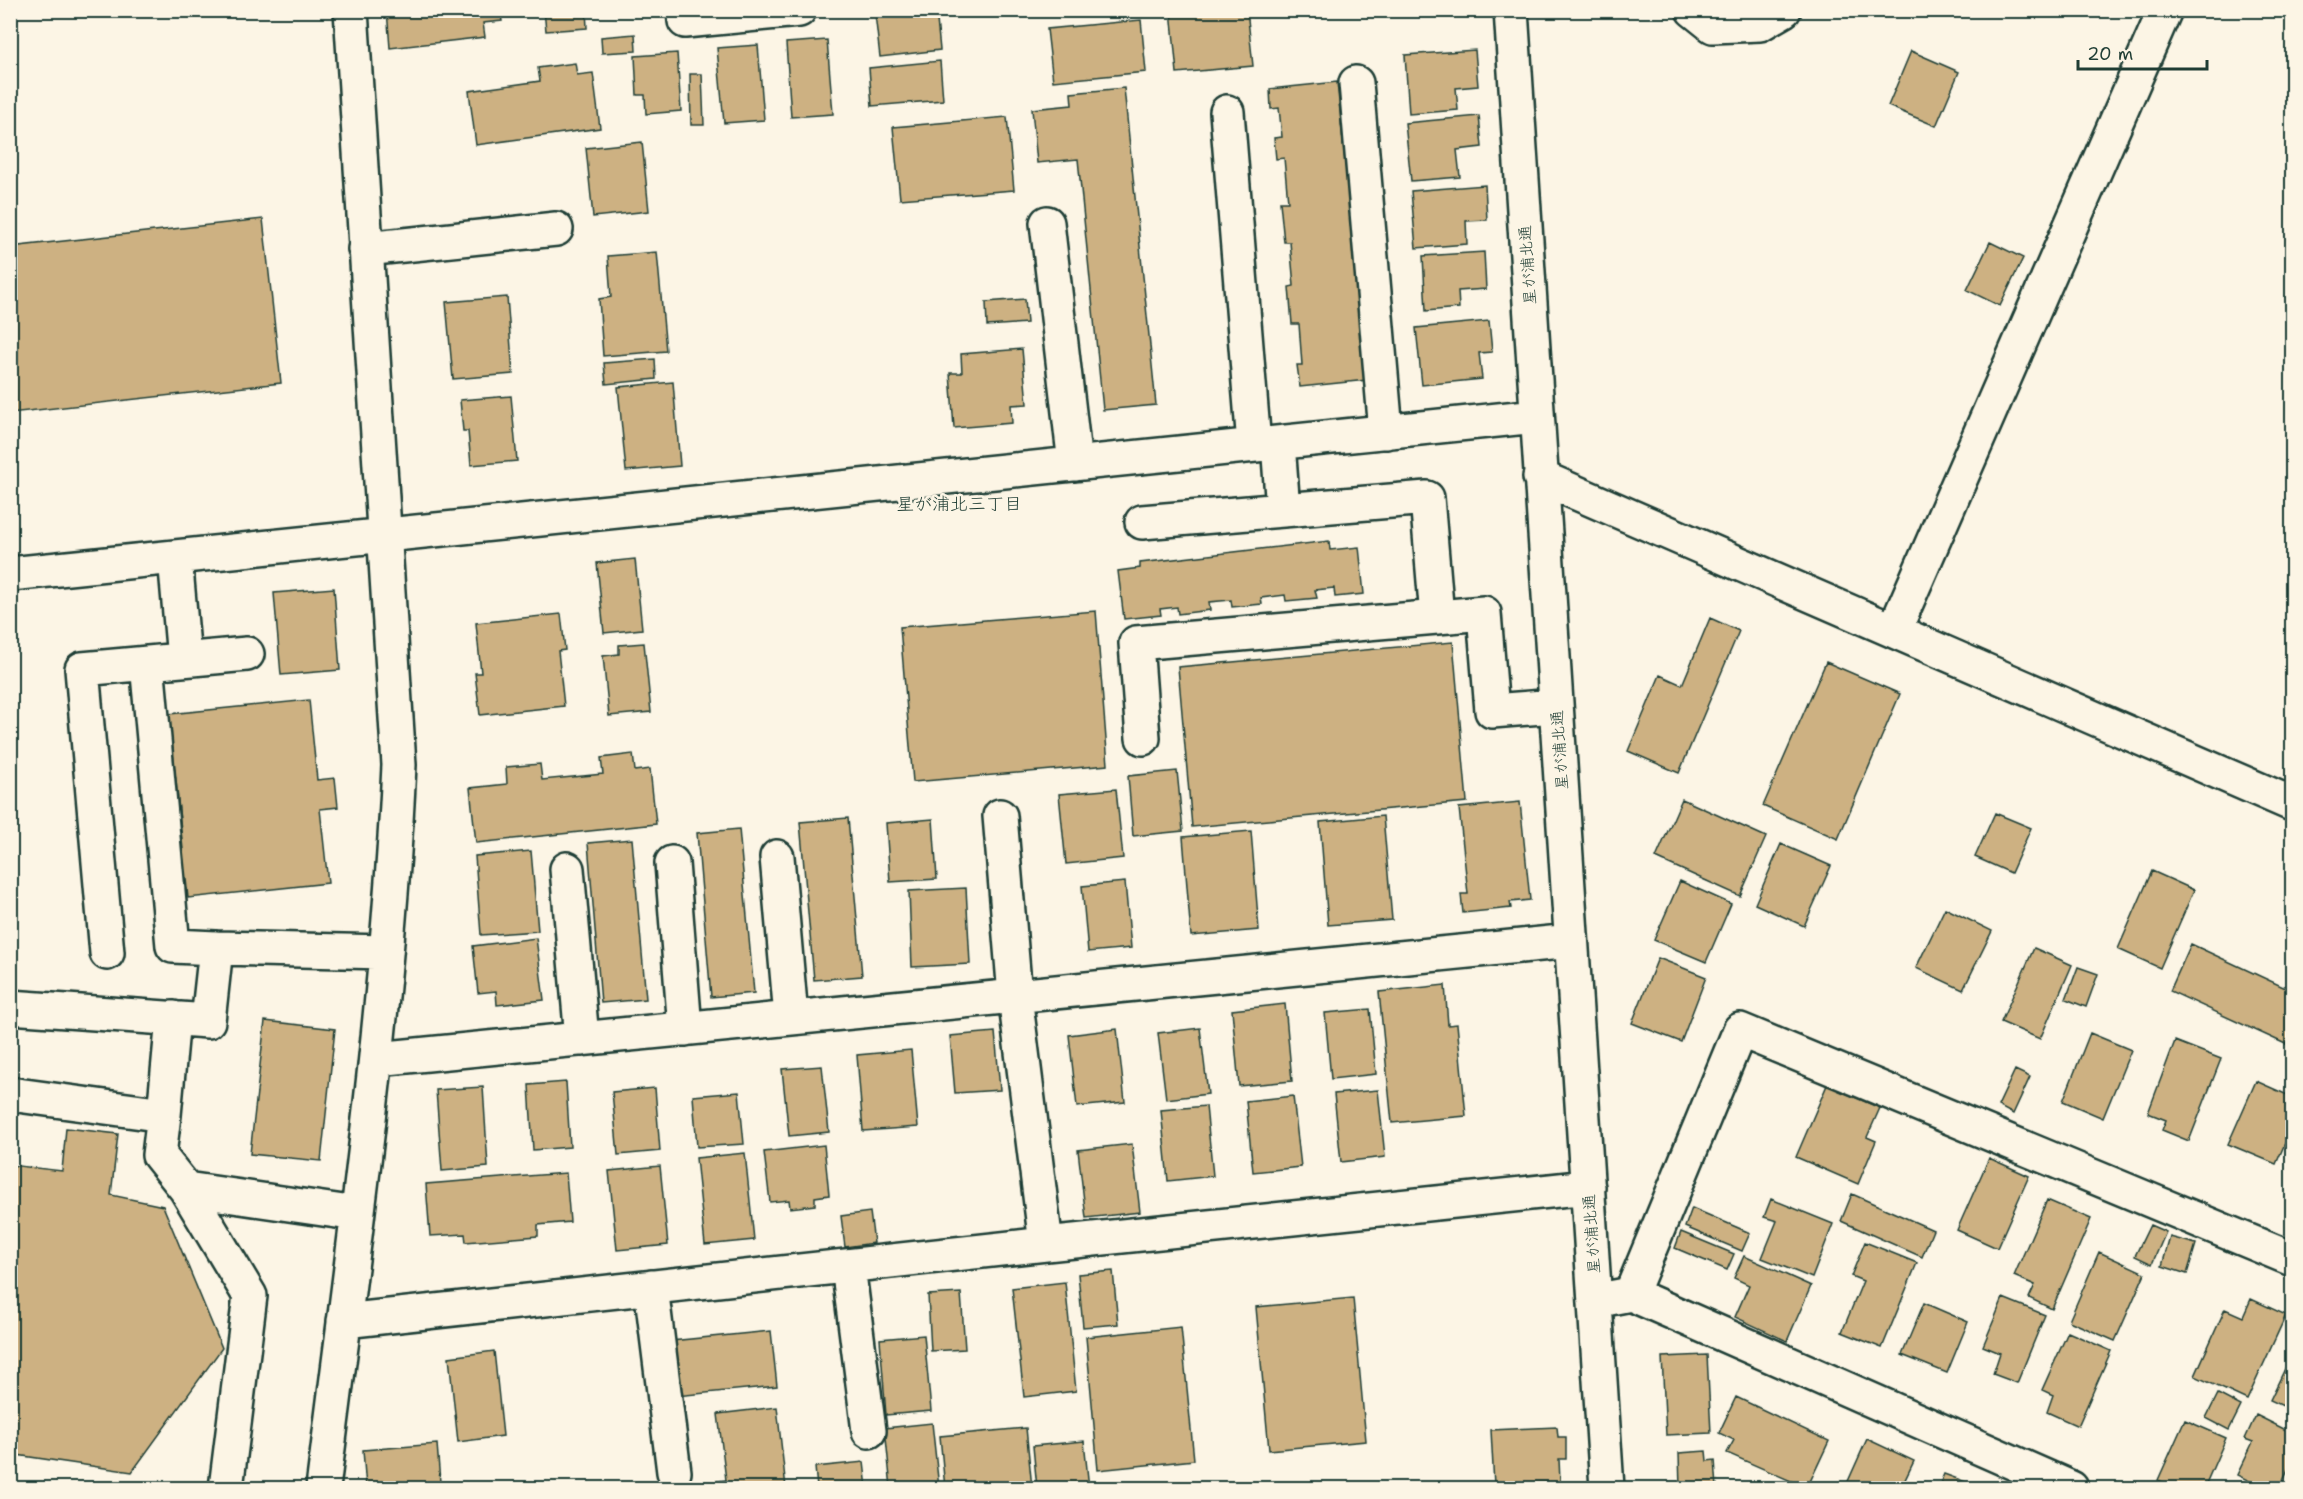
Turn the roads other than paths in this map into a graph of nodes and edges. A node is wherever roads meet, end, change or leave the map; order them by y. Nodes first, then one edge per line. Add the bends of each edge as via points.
1 (351, 10) edge
2 (684, 10) edge
3 (799, 10) edge
4 (1511, 10) edge
5 (1693, 10) edge
6 (1784, 10) edge
7 (2165, 10) edge
8 (1356, 83) dead end
9 (1227, 112) dead end
10 (1047, 223) dead end
11 (556, 229) dead end
12 (365, 249) junction
13 (1536, 416) junction
14 (1386, 432) junction
15 (1266, 444) junction
16 (1075, 464) junction
17 (1540, 477) junction
18 (1283, 510) junction
19 (1143, 522) dead end
20 (383, 536) junction
21 (176, 557) junction
22 (10, 574) edge
23 (1437, 617) junction
24 (1894, 631) junction
25 (247, 654) dead end
26 (184, 659) junction
27 (147, 663) junction
28 (1556, 705) junction
29 (1143, 738) dead end
30 (2292, 804) edge
31 (1000, 816) dead end
32 (777, 857) dead end
33 (672, 863) dead end
34 (567, 869) dead end
35 (1571, 941) junction
36 (216, 948) junction
37 (386, 952) junction
38 (107, 953) dead end
39 (1015, 996) junction
40 (10, 1006) edge
41 (791, 1017) junction
42 (173, 1018) junction
43 (685, 1029) junction
44 (582, 1039) junction
45 (377, 1059) junction
46 (10, 1094) edge
47 (164, 1115) junction
48 (1588, 1187) junction
49 (186, 1189) junction
50 (357, 1214) junction
51 (1046, 1244) junction
52 (2292, 1259) edge
53 (848, 1266) junction
54 (651, 1287) junction
55 (1631, 1294) junction
56 (1595, 1301) junction
57 (344, 1321) junction
58 (869, 1431) dead end
59 (674, 1472) dead end
60 (226, 1488) edge
61 (323, 1488) edge
62 (1607, 1488) edge
63 (2071, 1488) edge

1 - 12 street
2 - 3 street via 685,21
4 - 13 street, 星が浦北通
5 - 6 street via 1713,26 1760,24
7 - 24 street
8 - 14 street
9 - 15 street
10 - 16 street
11 - 12 street
12 - 20 street
13 - 14 street
13 - 17 street, 星が浦北通
14 - 15 street
15 - 16 street
15 - 18 street
16 - 20 street
17 - 24 street
17 - 28 street, 星が浦北通
18 - 19 street
18 - 23 street via 1427,498
20 - 21 street
20 - 37 street via 399,765
21 - 22 street
21 - 26 street
23 - 28 street via 1484,613 1492,711
23 - 29 street via 1136,643
24 - 30 street
25 - 26 street
26 - 27 street
27 - 36 street via 173,946
27 - 38 street via 82,669
28 - 35 street, 星が浦北通
31 - 39 street
32 - 41 street
33 - 43 street
34 - 44 street
35 - 39 street
35 - 48 street, 星が浦北通
36 - 37 street
36 - 42 street via 208,1021
37 - 45 street
39 - 41 street
39 - 51 street
40 - 42 street
41 - 43 street
42 - 47 street
43 - 44 street
44 - 45 street
45 - 50 street
46 - 47 street
47 - 49 street via 159,1155
48 - 51 street
48 - 56 street, 星が浦北通
49 - 50 street
49 - 60 street via 250,1296
50 - 57 street
51 - 53 street
52 - 55 street via 1740,1030
53 - 54 street
53 - 58 street
54 - 57 street
54 - 59 street
55 - 56 street
55 - 63 street
56 - 62 street, 星が浦北通
57 - 61 street

